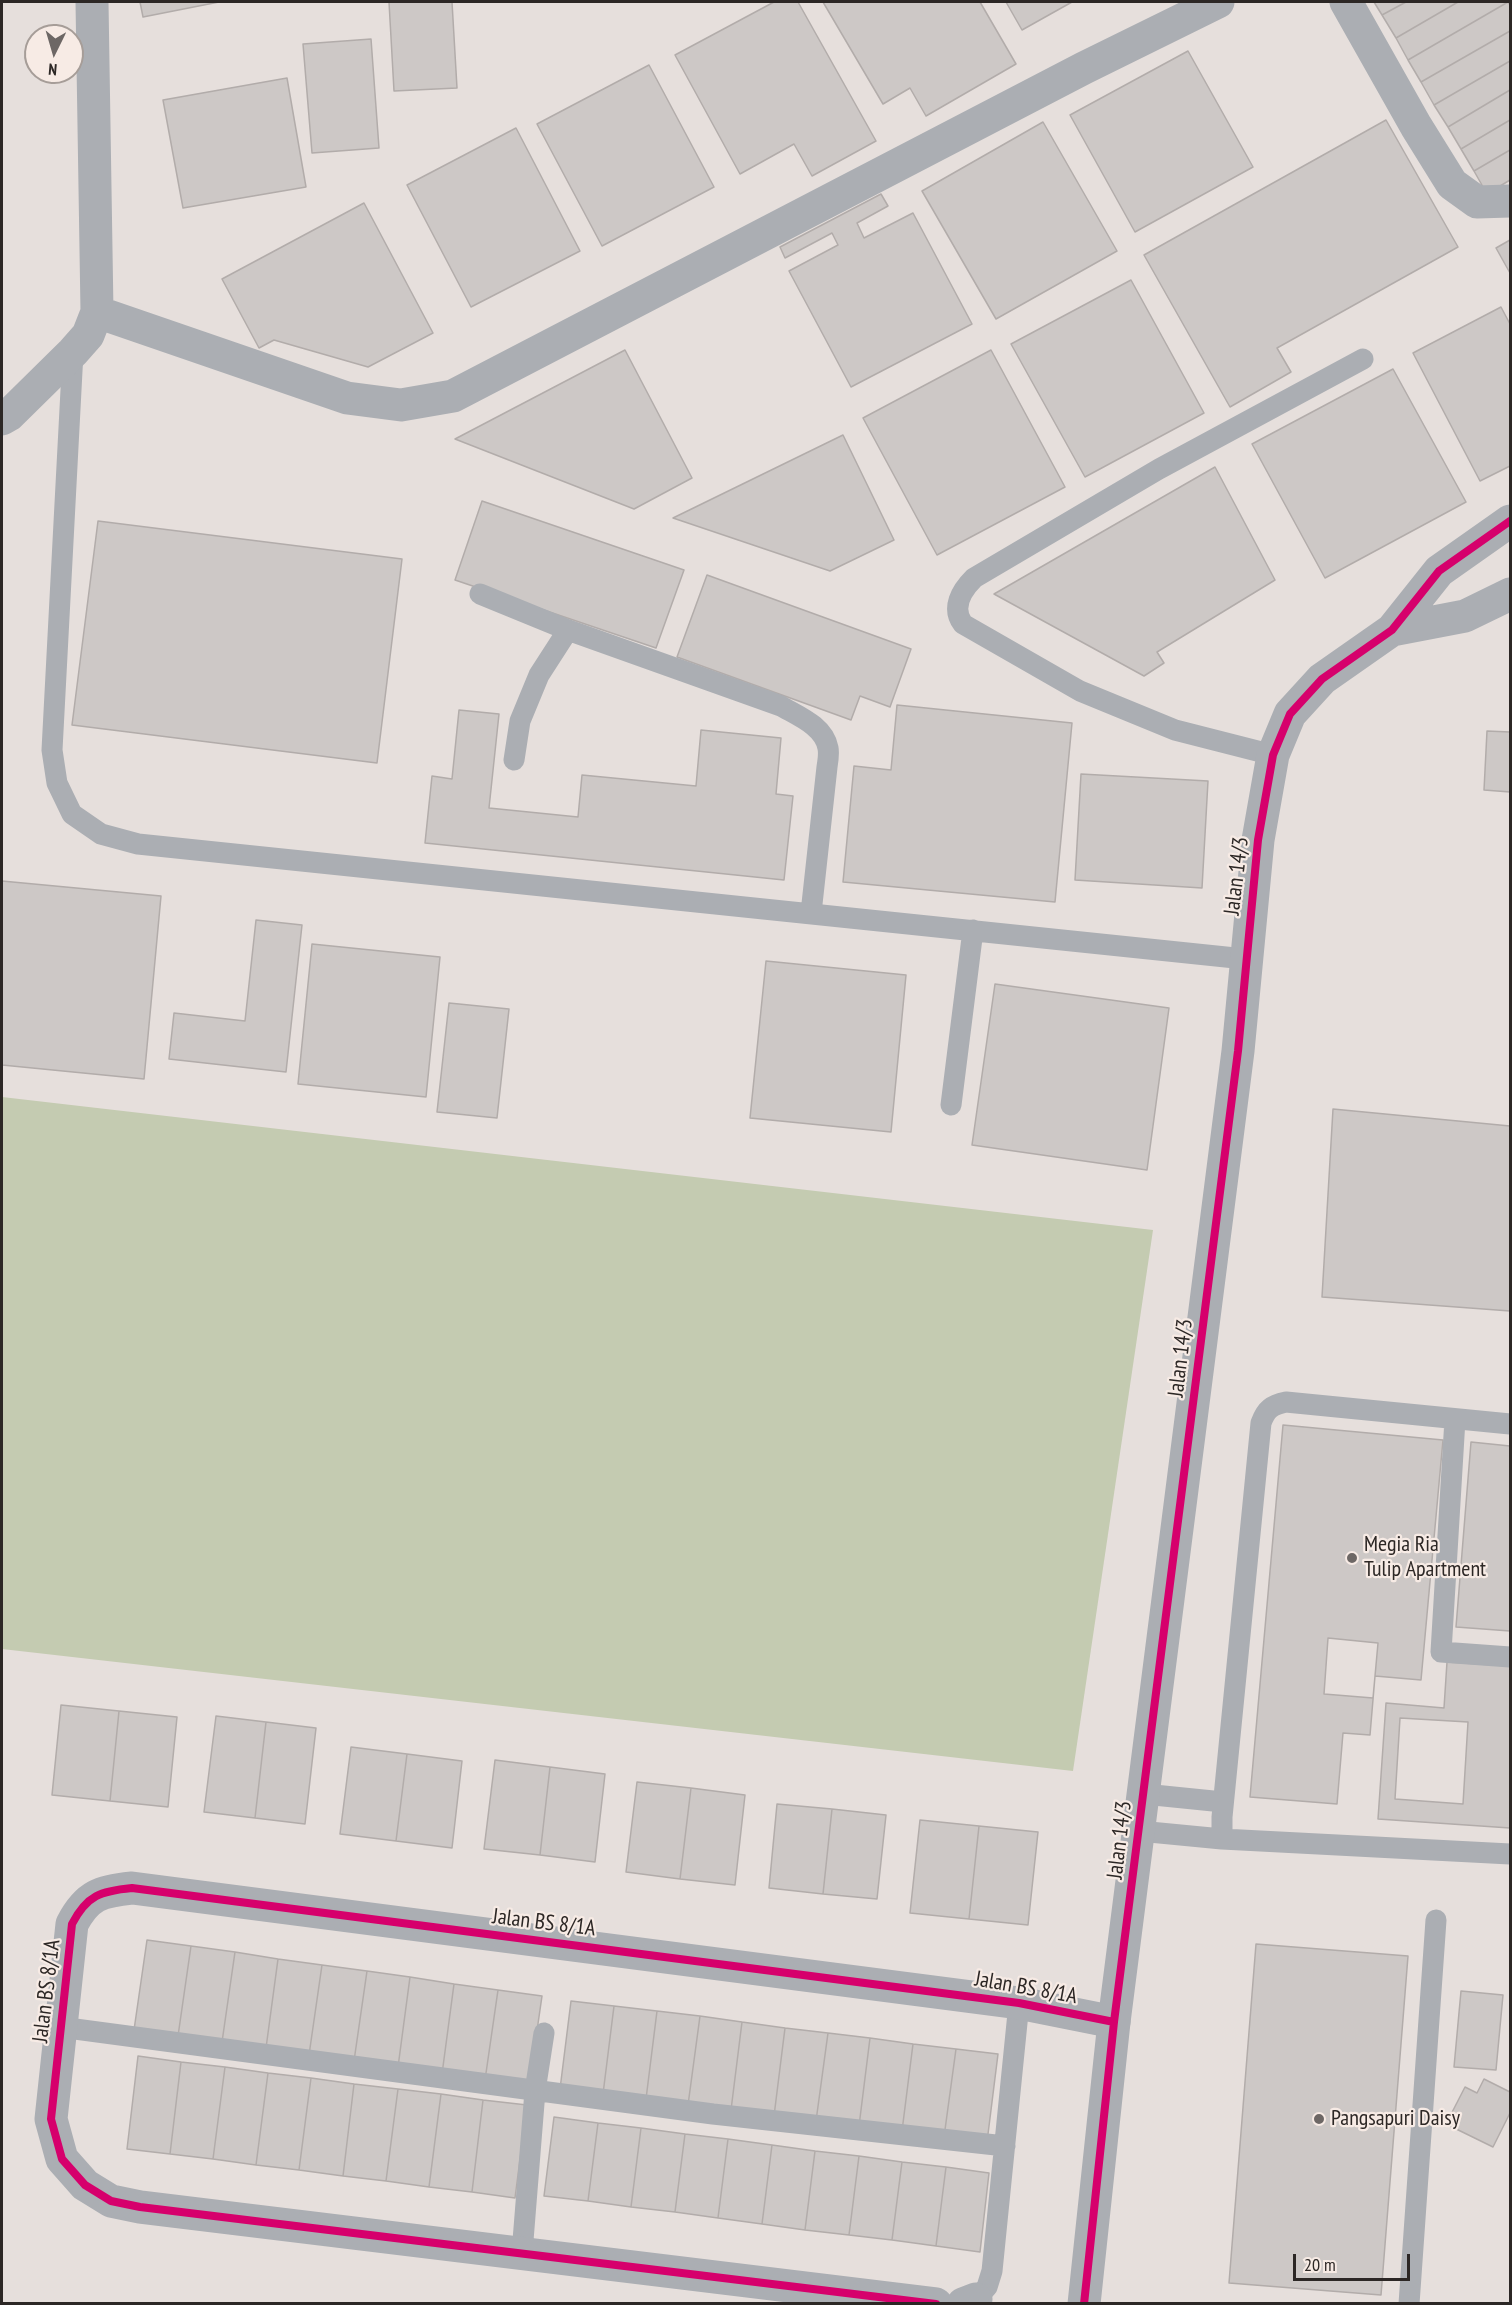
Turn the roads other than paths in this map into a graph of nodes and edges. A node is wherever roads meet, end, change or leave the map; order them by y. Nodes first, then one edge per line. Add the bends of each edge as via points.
1 (92, 2) edge
2 (1218, 2) edge
3 (1346, 2) edge
4 (1510, 201) edge
5 (97, 312) junction
6 (73, 352) junction
7 (1363, 359) dead end
8 (5, 417) edge
9 (1510, 522) edge
10 (480, 594) dead end
11 (1510, 594) edge
12 (568, 630) junction
13 (1392, 630) junction
14 (1273, 755) junction
15 (514, 760) dead end
16 (811, 914) junction
17 (973, 930) junction
18 (1245, 959) junction
19 (951, 1106) dead end
20 (1455, 1419) junction
21 (1510, 1424) edge
22 (1510, 1657) edge
23 (1144, 1794) junction
24 (1223, 1802) junction
25 (1139, 1832) junction
26 (1222, 1839) junction
27 (1510, 1854) edge
28 (1436, 1920) dead end
29 (1019, 2002) junction
30 (1114, 2022) junction
31 (60, 2026) junction
32 (544, 2033) dead end
33 (535, 2091) junction
34 (1005, 2146) junction
35 (522, 2253) junction
36 (970, 2301) edge
37 (936, 2304) edge
38 (1084, 2304) edge
39 (1409, 2304) edge

1 - 5 street
2 - 5 street via 453,396 401,405 347,398
3 - 4 street via 1452,184 1477,202
5 - 6 street via 88,335
6 - 8 street
6 - 16 lane via 52,750 57,783 72,814 101,834 138,844
7 - 14 lane via 1160,469 974,578 958,606 957,616 963,624 1080,691 1175,730
9 - 13 street, Jalan 14/3 via 1439,570
10 - 12 lane
11 - 13 street, Jalan 14/3 via 1465,616
12 - 15 lane via 539,675 520,721
12 - 16 lane via 781,706 823,735 828,748 827,767
13 - 14 street, Jalan 14/3 via 1322,679 1290,714
14 - 18 street, Jalan 14/3 via 1258,840
16 - 17 lane
17 - 18 lane
17 - 19 lane
18 - 23 street, Jalan 14/3 via 1238,1052
20 - 21 lane
20 - 22 lane via 1441,1652
20 - 24 lane via 1286,1402 1274,1404 1265,1412
23 - 24 lane
23 - 25 street, Jalan 14/3
24 - 26 lane
25 - 26 lane
25 - 30 street, Jalan 14/3
26 - 27 lane
28 - 39 lane
29 - 30 street, Jalan BS 8/1A
29 - 31 street, Jalan BS 8/1A via 132,1888 92,1897 72,1924
29 - 34 lane, Jalan BS 8/1A
30 - 38 street, Jalan 14/3
31 - 33 lane
31 - 35 street, Jalan BS 8/1A via 51,2119 62,2159 85,2185 111,2201
32 - 33 lane
33 - 34 lane
33 - 35 lane
34 - 36 lane, Jalan BS 8/1A via 992,2271 987,2287
35 - 37 street, Jalan BS 8/1A

